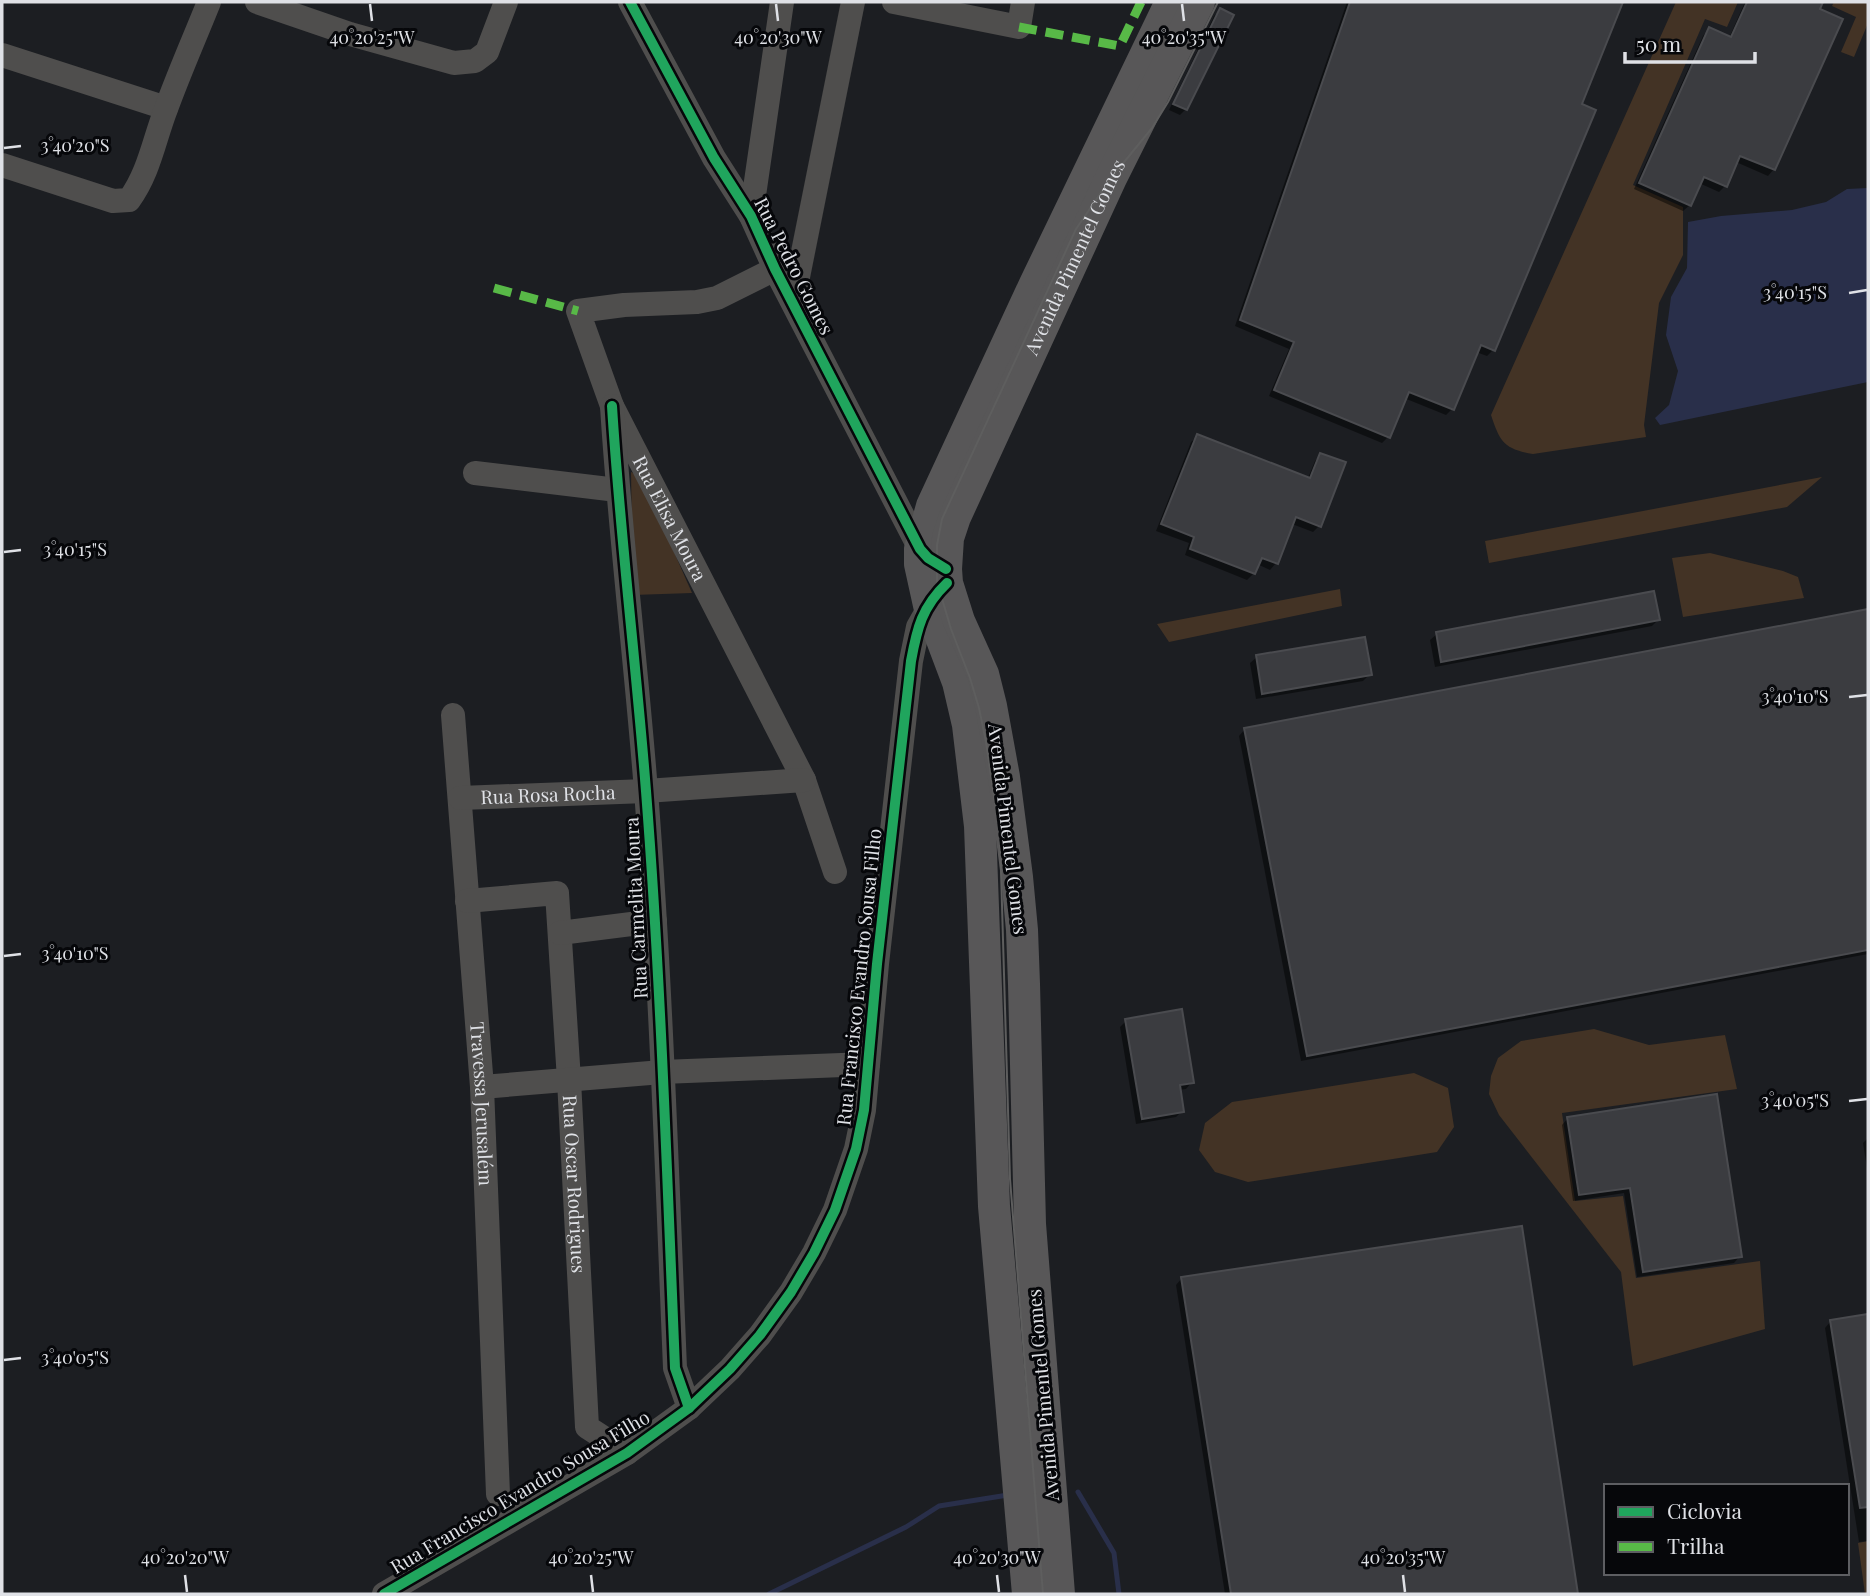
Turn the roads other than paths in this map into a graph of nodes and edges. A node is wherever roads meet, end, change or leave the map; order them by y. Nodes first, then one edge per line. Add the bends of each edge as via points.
1 (209, 2) edge
2 (257, 2) edge
3 (506, 2) edge
4 (630, 2) edge
5 (782, 2) edge
6 (853, 2) edge
7 (894, 2) edge
8 (1023, 2) edge
9 (1171, 2) edge
10 (1199, 2) edge
11 (2, 55) edge
12 (166, 108) junction
13 (2, 165) edge
14 (751, 216) junction
15 (775, 269) junction
16 (793, 302) junction
17 (612, 406) junction
18 (475, 473) dead end
19 (617, 490) junction
20 (920, 549) junction
21 (941, 586) junction
22 (453, 715) dead end
23 (804, 780) junction
24 (646, 790) junction
25 (460, 797) junction
26 (835, 872) dead end
27 (467, 901) junction
28 (655, 921) junction
29 (560, 933) junction
30 (1024, 984) junction
31 (986, 986) junction
32 (868, 1064) junction
33 (662, 1073) junction
34 (569, 1080) junction
35 (482, 1087) junction
36 (689, 1408) junction
37 (627, 1453) junction
38 (498, 1494) dead end
39 (384, 1594) edge
40 (1028, 1594) edge
41 (1059, 1594) edge

1 - 12 street
2 - 3 street via 454,63 475,61 487,52
4 - 14 street, Rua Pedro Gomes via 714,158
5 - 14 street
6 - 16 street
7 - 8 street via 1019,27
9 - 20 main road, Avenida Pimentel Gomes via 932,506
10 - 21 main road, Avenida Pimentel Gomes via 1111,178 955,517
11 - 12 street
12 - 13 street via 140,185 129,200 113,201
14 - 15 street, Rua Pedro Gomes
15 - 16 street, Rua Pedro Gomes
15 - 17 street, Rua Elisa Moura via 717,298 578,311
16 - 20 street, Rua Pedro Gomes
17 - 19 street, Rua Carmelita Moura
17 - 23 street, Rua Elisa Moura
18 - 19 street
19 - 24 street, Rua Carmelita Moura
20 - 21 main road, Avenida Pimentel Gomes via 920,564
21 - 30 main road, Avenida Pimentel Gomes via 983,674 993,718 1017,877
21 - 31 main road, Avenida Pimentel Gomes via 968,725 979,826
21 - 32 street, Rua Francisco Evandro Sousa Filho via 918,627 911,661
22 - 25 street, Travessa Jerusalém
23 - 24 street, Rua Rosa Rocha
23 - 26 street, Rua Elisa Moura
24 - 25 street, Rua Rosa Rocha
24 - 28 street, Rua Carmelita Moura
25 - 27 street, Travessa Jerusalém
27 - 29 street, Rua Oscar Rodrigues via 557,893
27 - 35 street, Travessa Jerusalém
28 - 29 street
28 - 33 street, Rua Carmelita Moura
29 - 34 street, Rua Oscar Rodrigues
30 - 31 main road
30 - 41 main road, Avenida Pimentel Gomes via 1030,1224
31 - 40 main road, Avenida Pimentel Gomes via 994,1206
32 - 33 street
32 - 36 street, Rua Francisco Evandro Sousa Filho via 856,1149 814,1253 760,1335
33 - 34 street
33 - 36 street, Rua Carmelita Moura via 675,1368
34 - 35 street
34 - 37 street, Rua Oscar Rodrigues via 587,1427
35 - 38 street, Travessa Jerusalém
36 - 37 street, Rua Francisco Evandro Sousa Filho
37 - 39 street, Rua Francisco Evandro Sousa Filho

